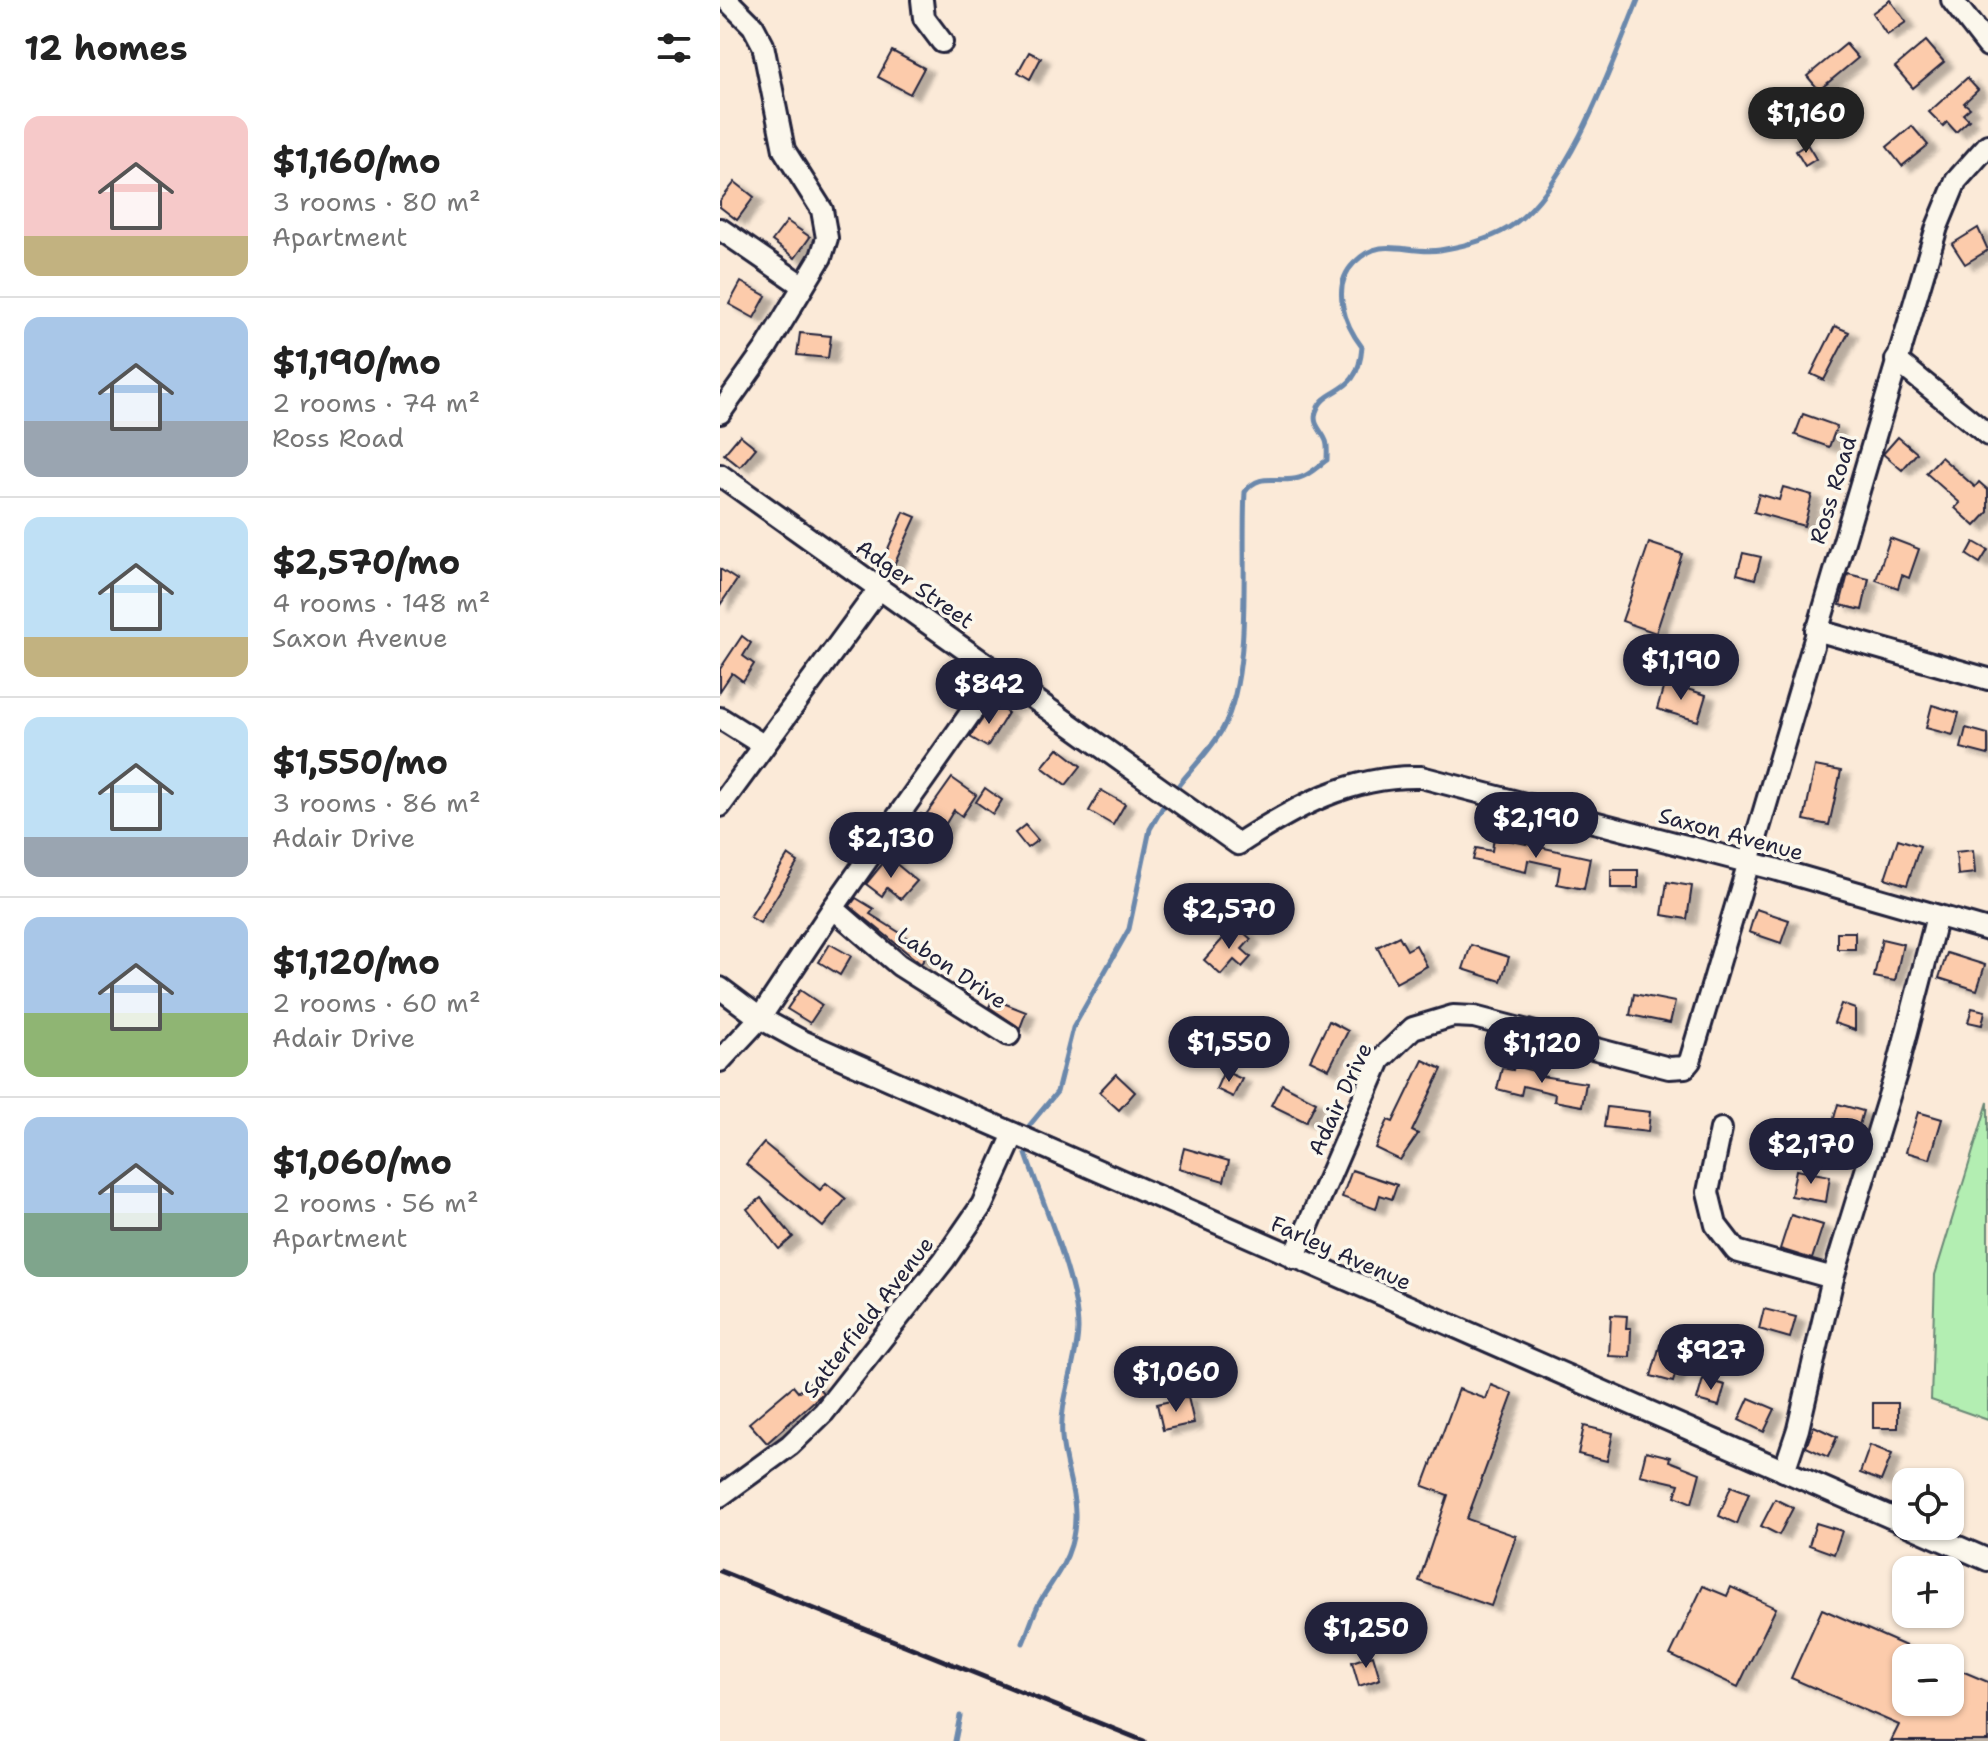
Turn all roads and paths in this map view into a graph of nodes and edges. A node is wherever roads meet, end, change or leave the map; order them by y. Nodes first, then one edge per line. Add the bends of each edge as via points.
1 (727, 0) edge
2 (922, 0) edge
3 (1952, 0) edge
4 (942, 42) dead end
5 (1988, 46) edge
6 (1988, 145) edge
7 (720, 229) edge
8 (803, 286) junction
9 (1896, 360) junction
10 (720, 413) edge
11 (1988, 435) edge
12 (720, 475) edge
13 (879, 589) junction
14 (1816, 630) junction
15 (999, 673) junction
16 (1988, 679) edge
17 (720, 718) edge
18 (763, 745) junction
19 (720, 806) edge
20 (1238, 844) joint
21 (1749, 863) junction
22 (833, 908) junction
23 (1937, 916) junction
24 (1988, 930) edge
25 (720, 988) edge
26 (760, 1018) junction
27 (1009, 1035) dead end
28 (720, 1061) edge
29 (1721, 1129) dead end
30 (1014, 1134) junction
31 (1294, 1258) junction
32 (1833, 1278) junction
33 (1784, 1471) junction
34 (720, 1496) edge
35 (1892, 1518) edge
36 (1942, 1540) edge
37 (1988, 1560) edge

1 - 8 street via 753,26 763,45 784,150 826,222 825,248
2 - 4 street via 924,18
3 - 5 street
6 - 9 street, Ross Road via 1967,165 1945,204
7 - 8 street
8 - 10 street
9 - 11 street
9 - 14 street, Ross Road
12 - 13 street, Adger Street
13 - 15 street, Adger Street
13 - 18 street
14 - 16 street
14 - 21 street, Ross Road
15 - 20 street, Adger Street
15 - 22 street
17 - 18 street
18 - 19 street
20 - 21 street, Saxon Avenue via 1341,788 1394,776 1421,777
21 - 23 street, Saxon Avenue
21 - 31 street, Adair Drive via 1685,1067 1669,1068 1474,1017 1453,1016 1413,1028 1380,1060
22 - 26 street
22 - 27 street, Labon Drive via 899,965
23 - 24 street, Saxon Avenue
23 - 32 street via 1897,1070
25 - 26 street, Farley Avenue
26 - 28 street
26 - 30 street, Farley Avenue
29 - 32 street via 1708,1192 1716,1225 1736,1251
30 - 31 street, Farley Avenue
30 - 34 street, Satterfield Avenue via 982,1205 824,1412 790,1445
31 - 33 street, Farley Avenue
32 - 33 street
33 - 35 street, Farley Avenue
36 - 37 street, Farley Avenue

